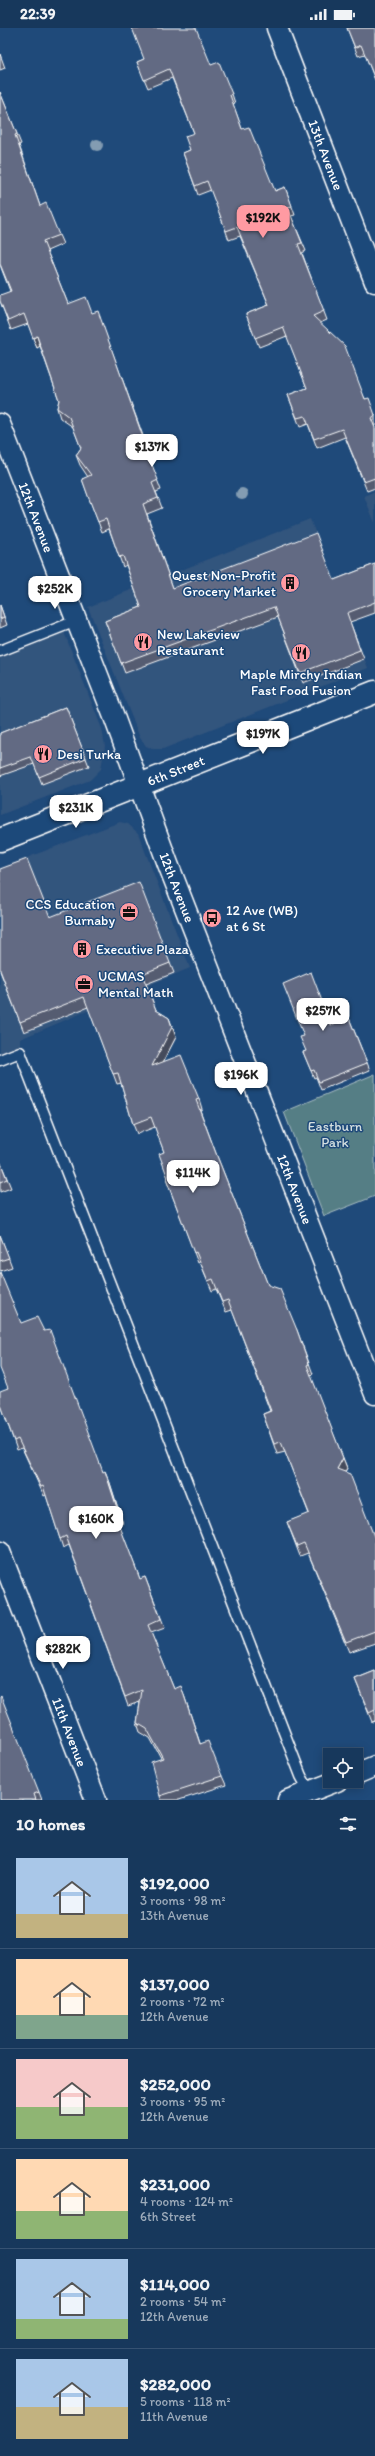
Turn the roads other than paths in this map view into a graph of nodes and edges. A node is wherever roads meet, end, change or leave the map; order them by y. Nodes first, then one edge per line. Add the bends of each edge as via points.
1 (277, 28) edge
2 (375, 282) edge
3 (0, 424) edge
4 (76, 621) junction
5 (0, 651) edge
6 (375, 692) edge
7 (139, 785) junction
8 (0, 840) edge
9 (0, 1060) edge
10 (375, 1394) edge
11 (0, 1552) edge
12 (375, 1766) edge
13 (363, 1771) edge
14 (325, 1788) edge
15 (312, 1796) edge
16 (96, 1800) edge
17 (288, 1800) edge

1 - 2 street, 13th Avenue
3 - 4 street, 12th Avenue
4 - 5 lane
4 - 7 street, 12th Avenue
6 - 7 street, 6th Street
7 - 8 street, 6th Street
7 - 10 street, 12th Avenue
9 - 15 lane via 20,1052 301,1776
11 - 16 street, 11th Avenue
12 - 13 street
14 - 15 street
15 - 17 street

